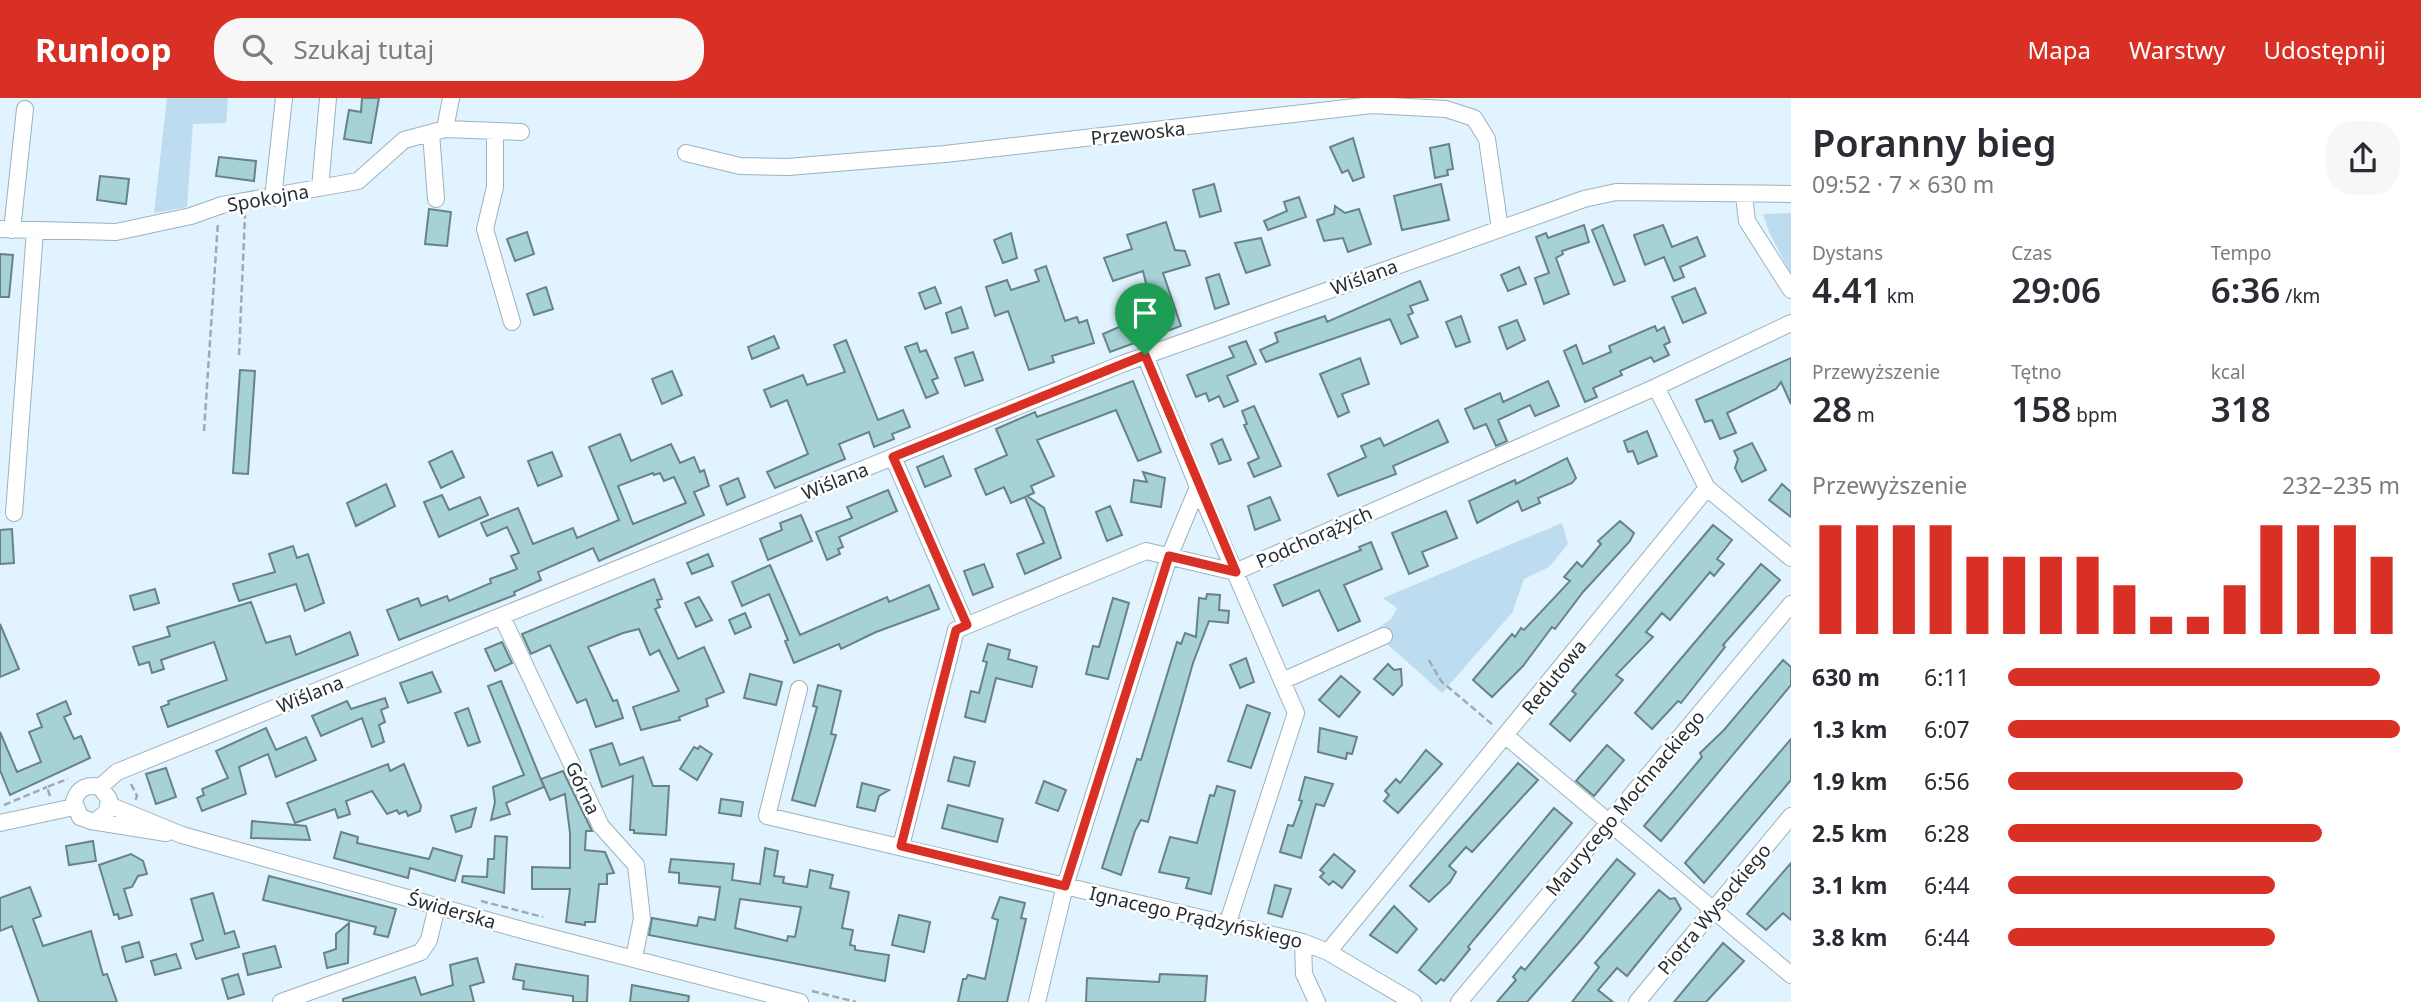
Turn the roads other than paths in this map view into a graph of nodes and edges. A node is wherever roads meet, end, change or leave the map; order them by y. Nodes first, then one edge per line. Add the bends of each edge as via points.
1 (284, 98) edge
2 (328, 98) edge
3 (451, 98) edge
4 (25, 109) dead end
5 (438, 131) junction
6 (521, 132) dead end
7 (495, 133) junction
8 (686, 153) dead end
9 (320, 188) junction
10 (1791, 194) edge
11 (1744, 196) junction
12 (272, 198) junction
13 (436, 199) dead end
14 (6, 229) edge
15 (1500, 229) junction
16 (35, 230) junction
17 (1791, 290) edge
18 (512, 322) dead end
19 (1791, 323) edge
20 (1145, 355) junction
21 (1656, 387) junction
22 (893, 457) junction
23 (1198, 487) junction
24 (1707, 488) junction
25 (14, 513) dead end
26 (1169, 556) junction
27 (1791, 558) edge
28 (1236, 572) junction
29 (1791, 604) edge
30 (502, 617) junction
31 (967, 625) junction
32 (1384, 636) dead end
33 (1282, 681) junction
34 (799, 690) dead end
35 (1506, 736) junction
36 (100, 787) junction
37 (109, 804) junction
38 (74, 807) junction
39 (1791, 816) edge
40 (96, 820) junction
41 (0, 823) edge
42 (1609, 823) junction
43 (182, 835) junction
44 (901, 846) junction
45 (1065, 886) junction
46 (437, 906) junction
47 (1713, 910) junction
48 (1228, 922) junction
49 (1303, 942) junction
50 (1328, 952) junction
51 (634, 958) junction
52 (1791, 975) edge
53 (281, 1002) edge
54 (800, 1002) edge
55 (1037, 1002) edge
56 (1317, 1002) edge
57 (1413, 1002) edge
58 (1459, 1002) edge
59 (1637, 1002) edge

1 - 12 street
2 - 9 street
3 - 5 street
4 - 14 street
5 - 7 street, Spokojna
5 - 9 street, Spokojna via 404,140 358,181
5 - 13 street
6 - 7 street, Spokojna
7 - 18 street via 495,187 485,229
8 - 15 street, Przewoska via 740,166 788,167 945,154 1372,105 1446,109 1474,118 1487,139
9 - 12 street, Spokojna
10 - 11 street, Wiślana
11 - 15 street, Wiślana via 1616,192
11 - 17 street via 1747,221
12 - 16 street, Spokojna via 218,206 116,232
14 - 16 street, Spokojna
15 - 20 street, Wiślana
16 - 25 street
19 - 21 street, Podchorążych
20 - 22 street, Wiślana
20 - 23 street
21 - 24 street
21 - 28 street, Podchorążych
22 - 30 street, Wiślana
22 - 31 street
23 - 26 street
23 - 28 street
24 - 27 street
24 - 35 street, Redutowa
26 - 28 street, Podchorążych
26 - 31 street, Podchorążych via 1146,551
26 - 45 street
28 - 33 street
29 - 42 street, Maurycego Mochnackiego
30 - 36 street, Wiślana via 117,772
30 - 51 street, Górna via 601,826 636,865 642,918
31 - 44 street via 956,630
32 - 33 street
33 - 48 street via 1296,713
34 - 44 street, Ignacego Prądzyńskiego via 767,816
35 - 42 street
35 - 50 street, Redutowa
36 - 37 street
36 - 38 street via 80,789
37 - 40 street via 103,817
37 - 43 street, Świderska
38 - 40 street via 85,820
38 - 41 street
39 - 47 street, Piotra Wysockiego
40 - 43 street
42 - 47 street
42 - 58 street, Maurycego Mochnackiego
43 - 46 street, Świderska
44 - 45 street, Ignacego Prądzyńskiego
45 - 48 street, Ignacego Prądzyńskiego
45 - 55 street
46 - 51 street, Świderska
46 - 53 street via 429,940 421,952
47 - 52 street
47 - 59 street, Piotra Wysockiego
48 - 49 street, Ignacego Prądzyńskiego
49 - 50 street, Ignacego Prądzyńskiego
49 - 56 street via 1304,974
50 - 57 street, Ignacego Prądzyńskiego
51 - 54 street, Świderska

